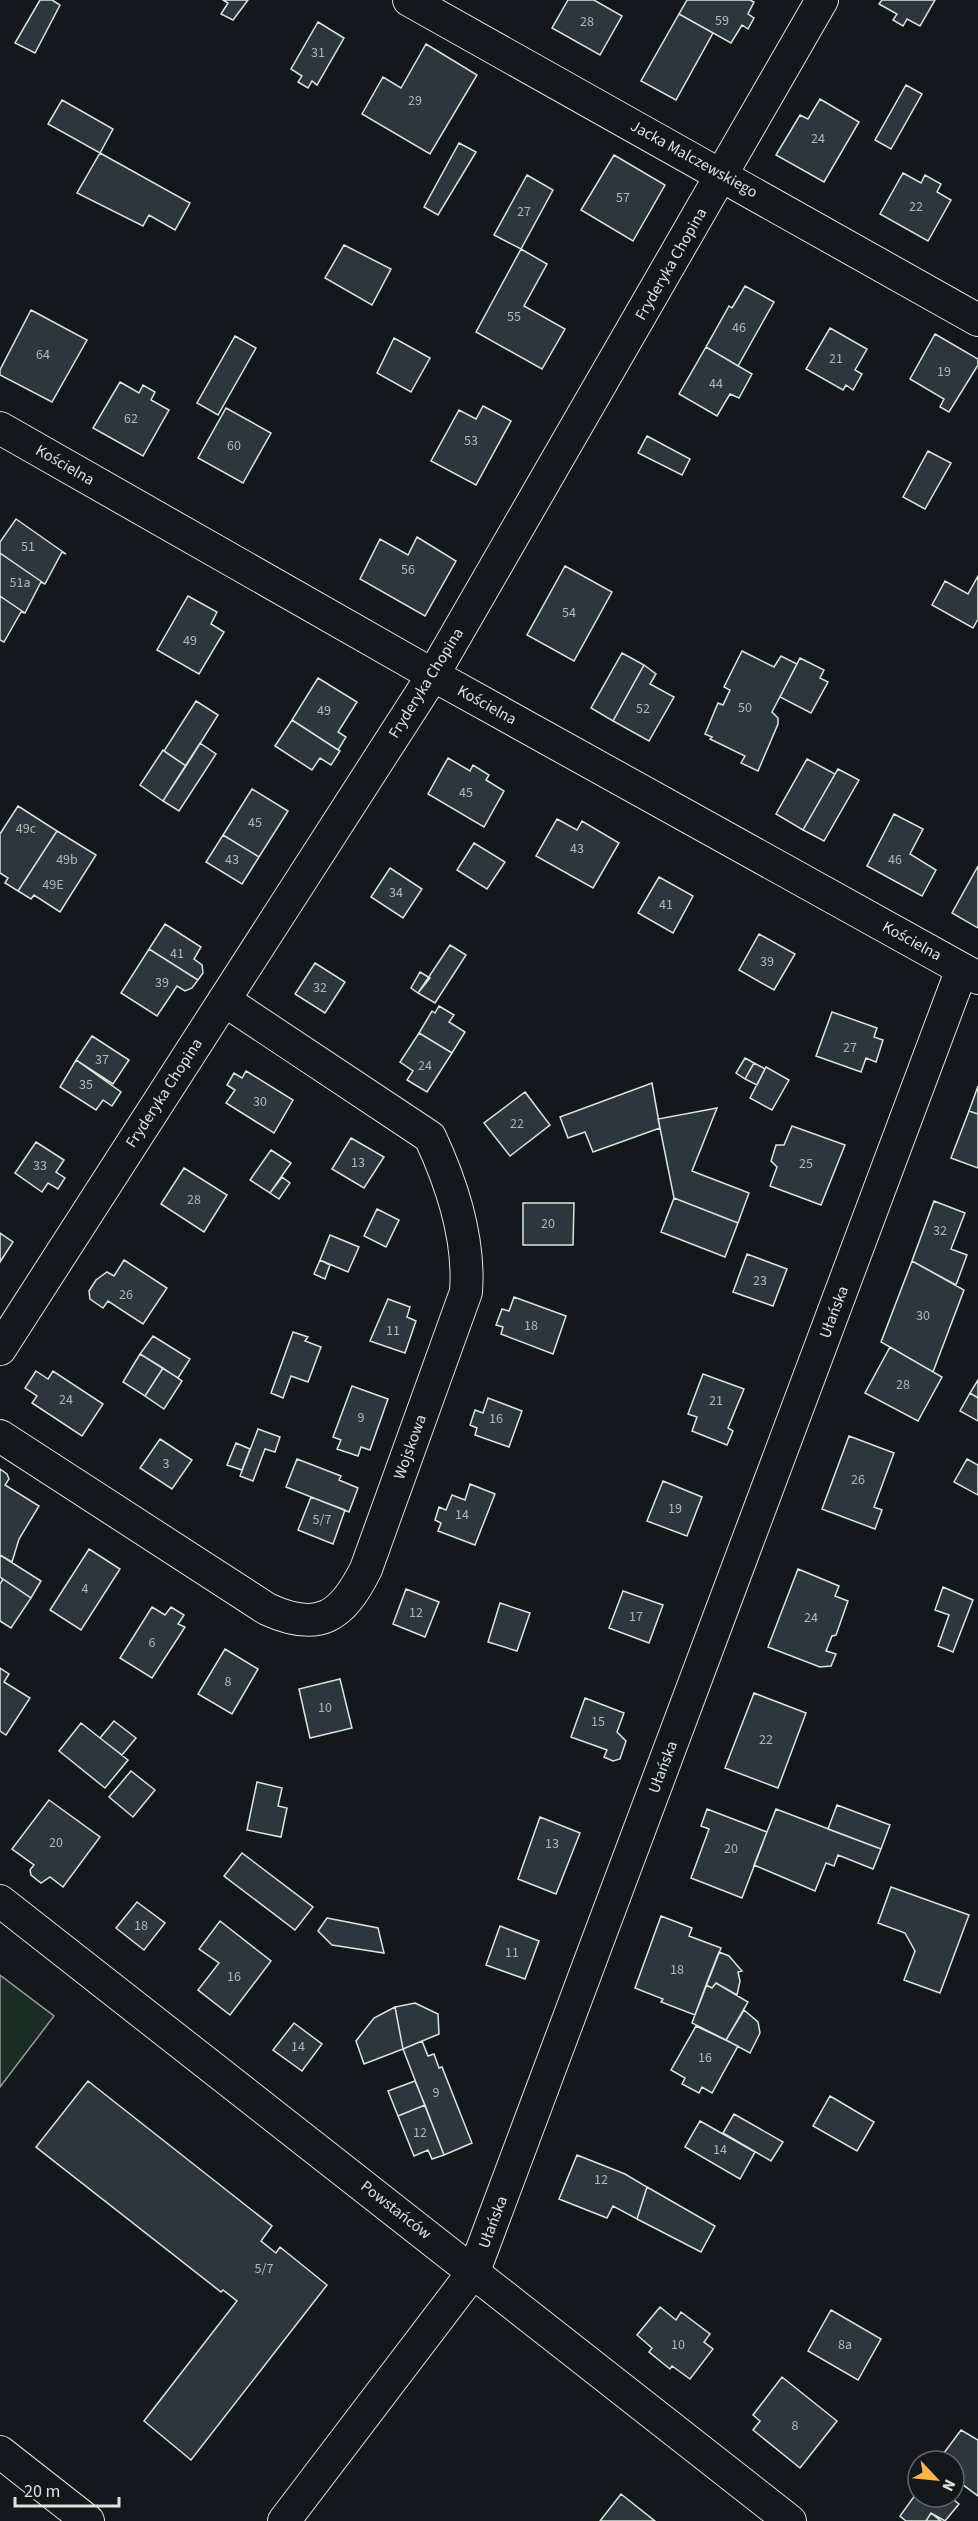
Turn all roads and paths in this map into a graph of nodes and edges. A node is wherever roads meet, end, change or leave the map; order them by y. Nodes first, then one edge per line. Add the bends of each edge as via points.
1 (409, 0) edge
2 (822, 0) edge
3 (723, 175) junction
4 (978, 320) edge
5 (0, 428) edge
6 (433, 675) junction
7 (970, 973) edge
8 (224, 1000) junction
9 (0, 1349) edge
10 (0, 1436) edge
11 (0, 1901) edge
12 (474, 2271) junction
13 (0, 2452) edge
14 (88, 2521) edge
15 (284, 2521) edge
16 (790, 2521) edge

1 - 3 street, Jacka Malczewskiego
2 - 3 street, Fryderyka Chopina
3 - 4 street, Jacka Malczewskiego
3 - 6 street, Fryderyka Chopina
5 - 6 street, Kościelna
6 - 7 street, Kościelna
6 - 8 street, Fryderyka Chopina
7 - 12 street, Ułańska
8 - 9 street, Fryderyka Chopina
8 - 10 street, Wojskowa via 430,1137 464,1236 466,1292 366,1569 342,1608 308,1621 286,1618
11 - 12 street, Powstańców
12 - 15 street, Ułańska
12 - 16 street, Powstańców
13 - 14 street

